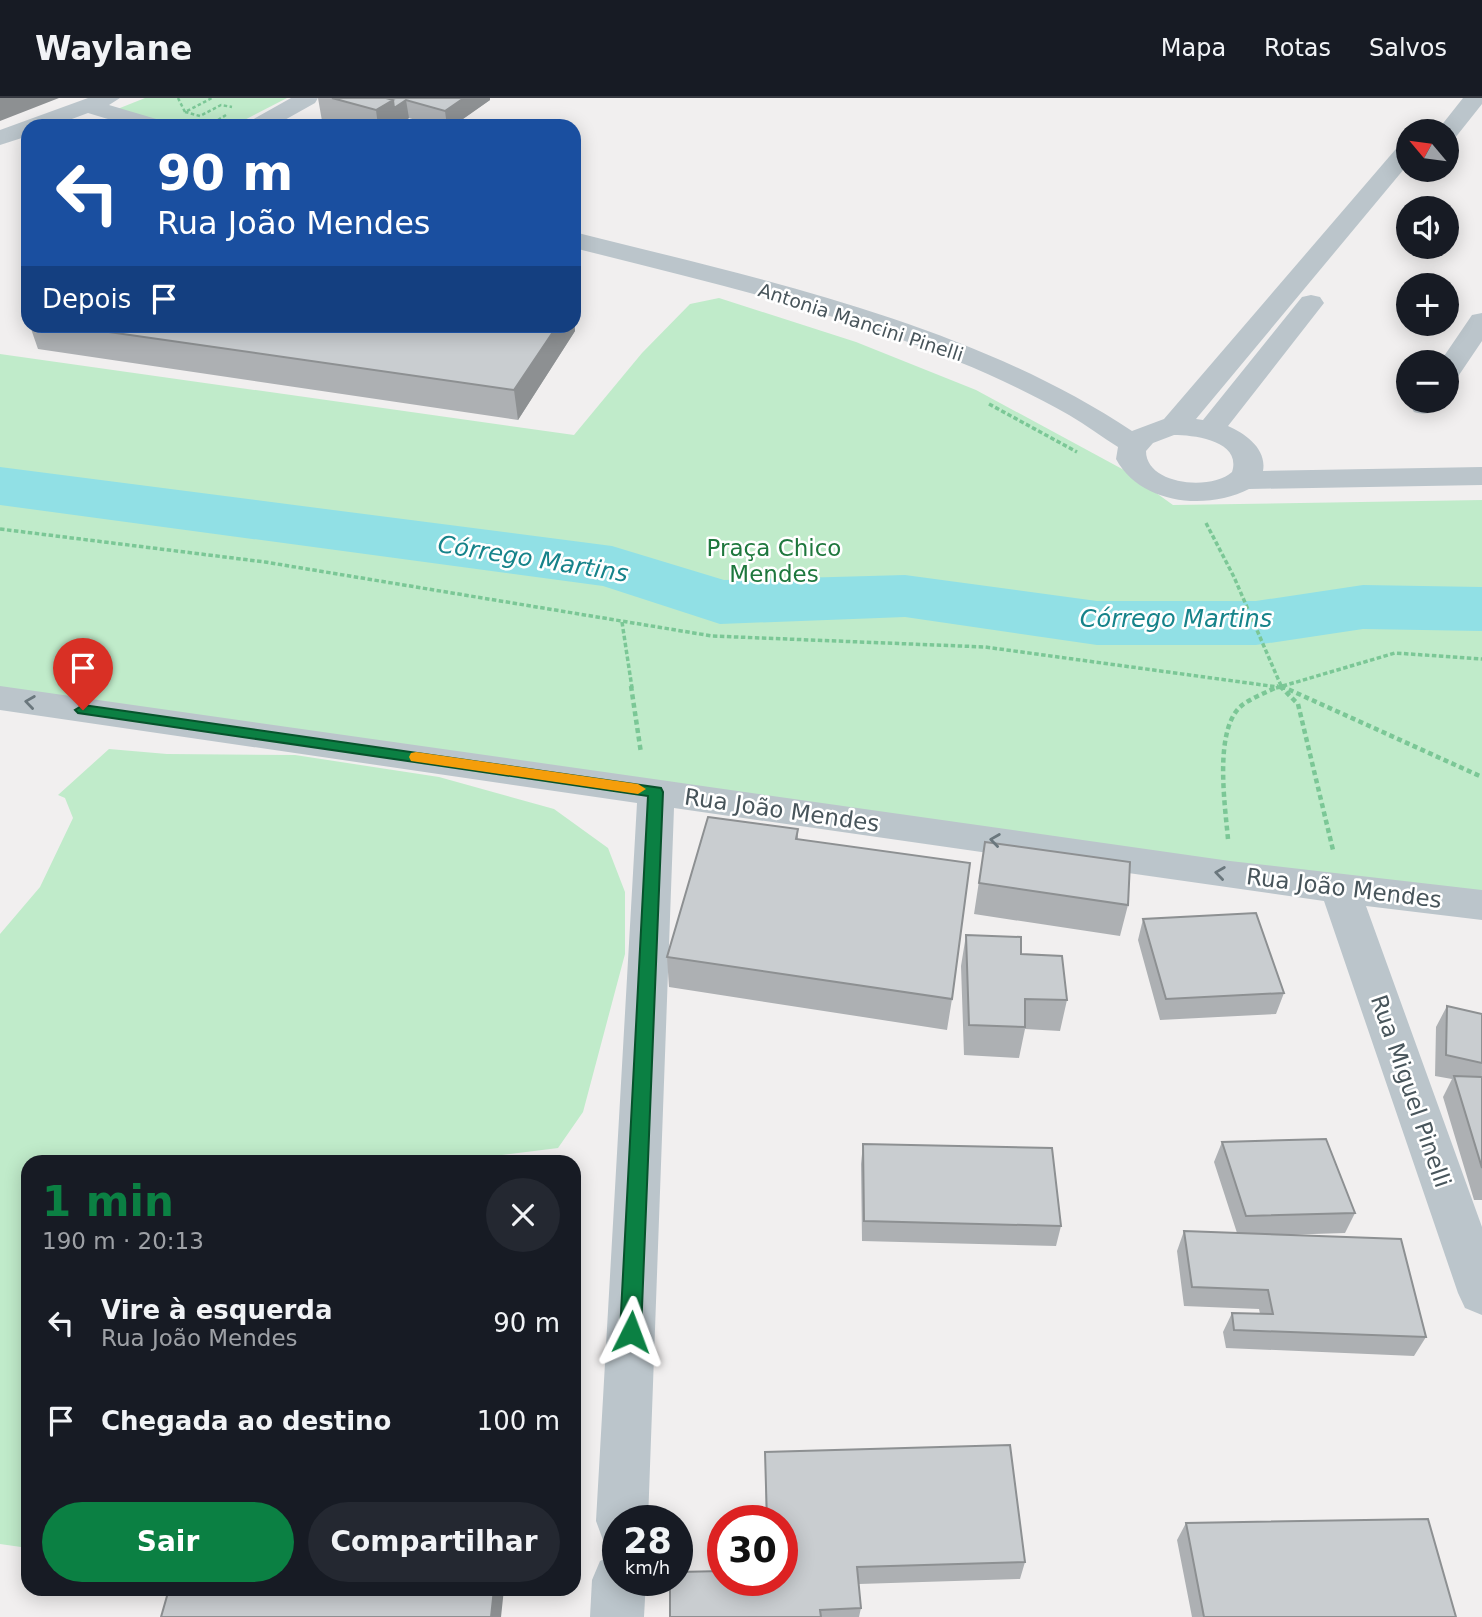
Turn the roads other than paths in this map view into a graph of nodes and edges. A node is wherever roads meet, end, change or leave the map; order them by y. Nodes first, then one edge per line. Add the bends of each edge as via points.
1 (307, 98) edge
2 (1451, 98) edge
3 (1475, 98) edge
4 (98, 102) edge
5 (52, 119) edge
6 (139, 119) edge
7 (270, 119) edge
8 (1433, 119) edge
9 (1458, 119) edge
10 (21, 130) edge
11 (0, 138) edge
12 (1396, 163) edge
13 (1408, 182) edge
14 (581, 242) edge
15 (1482, 321) edge
16 (1459, 355) edge
17 (1174, 426) junction
18 (1210, 430) junction
19 (1133, 444) junction
20 (1482, 476) edge
21 (1242, 480) junction
22 (0, 698) edge
23 (656, 792) junction
24 (1340, 889) junction
25 (1482, 905) edge
26 (1482, 1293) edge
27 (623, 1505) edge
28 (618, 1596) edge
29 (617, 1617) edge

1 - 7 street
2 - 8 street
3 - 9 street
4 - 5 street
4 - 6 street
10 - 11 street
12 - 17 street
13 - 18 street
14 - 19 street, Antonia Mancini Pinelli via 803,300 962,353 1073,405
15 - 16 street
17 - 18 street
17 - 19 street via 1156,428
18 - 21 street via 1233,440 1247,454 1250,465
19 - 21 street via 1130,455 1136,467 1164,486 1205,492
20 - 21 street
23 -> 22 street, Rua João Mendes
24 -> 23 street, Rua João Mendes
23 - 27 street
24 - 25 street, Rua João Mendes
24 - 26 street, Rua Miguel Pinelli
28 - 29 street

